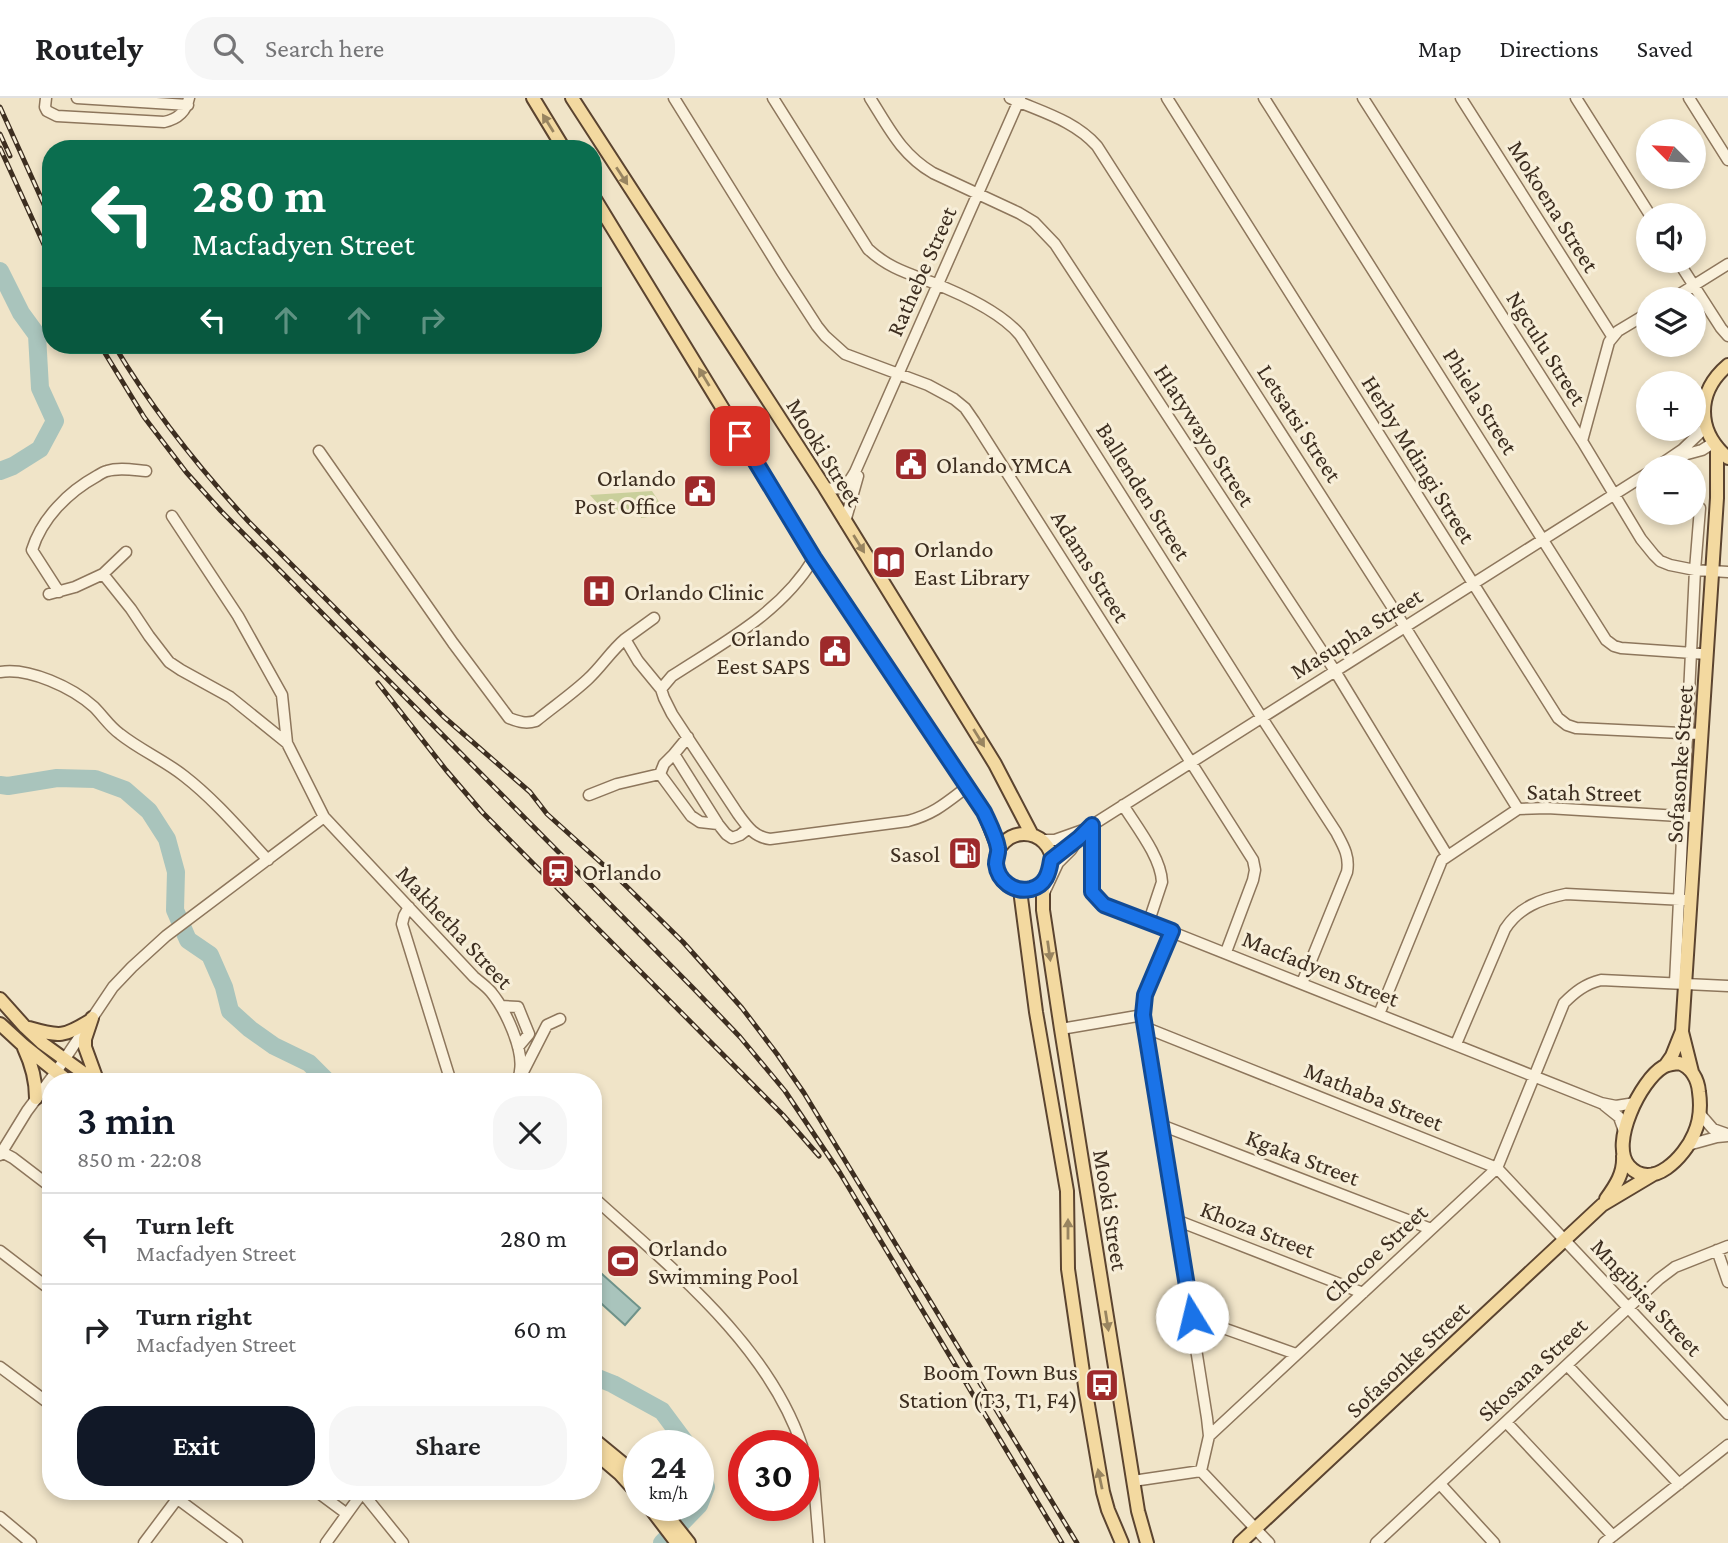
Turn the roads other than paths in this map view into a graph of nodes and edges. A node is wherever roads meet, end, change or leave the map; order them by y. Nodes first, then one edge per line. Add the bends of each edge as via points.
1 (46, 98) edge
2 (76, 98) edge
3 (533, 98) edge
4 (572, 98) edge
5 (674, 98) edge
6 (772, 98) edge
7 (870, 98) edge
8 (1167, 98) edge
9 (1264, 98) edge
10 (1363, 98) edge
11 (1461, 98) edge
12 (1576, 98) edge
13 (1689, 98) edge
14 (1016, 99) edge
15 (189, 101) edge
16 (559, 140) edge
17 (599, 140) edge
18 (602, 144) edge
19 (1728, 160) edge
20 (978, 195) junction
21 (1642, 203) edge
22 (602, 211) edge
23 (1728, 264) edge
24 (1686, 273) edge
25 (938, 285) junction
26 (1694, 286) junction
27 (1636, 321) edge
28 (1725, 332) edge
29 (1612, 336) junction
30 (1728, 345) edge
31 (1728, 365) edge
32 (898, 375) junction
33 (1706, 394) edge
34 (1706, 427) edge
35 (1582, 441) junction
36 (1691, 441) edge
37 (1715, 446) junction
38 (319, 451) dead end
39 (1675, 455) edge
40 (1683, 455) edge
41 (1728, 458) edge
42 (860, 461) junction
43 (146, 471) dead end
44 (1728, 478) edge
45 (1636, 481) edge
46 (825, 488) junction
47 (1614, 495) junction
48 (1717, 498) junction
49 (172, 516) dead end
50 (845, 522) junction
51 (1699, 525) edge
52 (1544, 539) junction
53 (126, 552) dead end
54 (814, 558) junction
55 (1695, 570) junction
56 (1712, 571) junction
57 (823, 572) junction
58 (1728, 572) edge
59 (103, 574) junction
60 (804, 574) junction
61 (1472, 584) junction
62 (654, 618) dead end
63 (1405, 627) junction
64 (625, 639) junction
65 (1691, 652) junction
66 (1707, 654) junction
67 (1335, 671) junction
68 (0, 672) edge
69 (661, 689) junction
70 (1262, 718) junction
71 (1687, 734) junction
72 (1702, 734) junction
73 (688, 737) junction
74 (287, 743) junction
75 (674, 754) junction
76 (1191, 762) junction
77 (660, 774) junction
78 (967, 787) junction
79 (589, 795) dead end
80 (1123, 805) junction
81 (1518, 809) junction
82 (1683, 816) junction
83 (324, 817) junction
84 (1696, 817) junction
85 (718, 824) junction
86 (1089, 827) junction
87 (748, 828) junction
88 (1037, 838) junction
89 (1079, 838) junction
90 (999, 850) junction
91 (1447, 855) junction
92 (268, 860) junction
93 (1051, 860) junction
94 (1015, 888) junction
95 (1043, 890) junction
96 (1685, 900) junction
97 (409, 907) junction
98 (1149, 921) junction
99 (1172, 931) junction
100 (1226, 952) junction
101 (1302, 983) junction
102 (1680, 983) junction
103 (1728, 986) edge
104 (0, 999) edge
105 (1379, 1014) junction
106 (1143, 1015) junction
107 (92, 1019) junction
108 (560, 1019) dead end
109 (0, 1024) edge
110 (25, 1027) junction
111 (1144, 1027) junction
112 (1061, 1029) junction
113 (1682, 1031) junction
114 (1456, 1044) junction
115 (23, 1045) junction
116 (64, 1059) junction
117 (1665, 1066) junction
118 (56, 1072) joint
119 (84, 1073) edge
120 (94, 1073) edge
121 (448, 1073) edge
122 (520, 1073) edge
123 (522, 1073) edge
124 (1693, 1074) junction
125 (1534, 1076) junction
126 (42, 1090) edge
127 (42, 1098) edge
128 (35, 1099) junction
129 (1601, 1103) junction
130 (1635, 1103) junction
131 (1700, 1114) junction
132 (1161, 1125) junction
133 (1625, 1133) junction
134 (1728, 1135) edge
135 (1688, 1145) junction
136 (0, 1153) edge
137 (1623, 1156) junction
138 (1497, 1168) junction
139 (1654, 1174) junction
140 (42, 1181) edge
141 (602, 1205) edge
142 (1602, 1205) junction
143 (1176, 1220) junction
144 (1431, 1229) junction
145 (1565, 1240) junction
146 (1728, 1246) edge
147 (1717, 1250) junction
148 (0, 1251) edge
149 (1728, 1282) edge
150 (42, 1283) edge
151 (1363, 1293) junction
152 (1628, 1308) junction
153 (1192, 1317) junction
154 (1296, 1354) junction
155 (1567, 1365) junction
156 (0, 1367) edge
157 (42, 1398) edge
158 (1728, 1414) edge
159 (1506, 1422) junction
160 (797, 1430) edge
161 (1209, 1436) junction
162 (1728, 1445) edge
163 (602, 1446) edge
164 (602, 1459) edge
165 (623, 1464) edge
166 (1200, 1471) junction
167 (623, 1477) edge
168 (1133, 1481) junction
169 (1440, 1484) junction
170 (1679, 1484) junction
171 (176, 1500) edge
172 (178, 1500) edge
173 (328, 1500) edge
174 (357, 1500) edge
175 (368, 1500) edge
176 (347, 1514) junction
177 (0, 1517) edge
178 (660, 1521) edge
179 (671, 1521) edge
180 (818, 1521) edge
181 (1256, 1528) junction
182 (1608, 1540) edge
183 (31, 1543) edge
184 (144, 1543) edge
185 (237, 1543) edge
186 (326, 1543) edge
187 (403, 1543) edge
188 (677, 1543) edge
189 (688, 1543) edge
190 (820, 1543) edge
191 (1122, 1543) edge
192 (1147, 1543) edge
193 (1240, 1543) edge
194 (1269, 1543) edge
195 (1378, 1543) edge
196 (1494, 1543) edge

1 - 15 street via 47,111 57,116 164,122 183,113
2 - 15 street
16 -> 3 main road
4 -> 17 main road, Mooki Street
5 - 32 street, Adams Street via 817,326 845,354
6 - 25 street, Ballenden Street via 868,249 889,266
7 - 20 street, Hlatywayo Street via 911,159
8 - 61 street, Herby Mdingi Street
9 - 52 street, Phiela Street
10 - 35 street, Ngculu Street
11 - 29 street, Mokoena Street
12 - 21 street
13 - 19 street
14 - 20 street, Rathebe Street
14 - 63 street, Letsatsi Street via 1070,123 1097,146
18 -> 46 main road, Mooki Street
20 - 25 street, Rathebe Street
20 - 67 street, Hlatywayo Street via 1034,222 1055,244
54 -> 22 main road
23 - 26 street
24 - 26 street
25 - 32 street, Rathebe Street
25 - 70 street, Ballenden Street via 1001,317 1020,335
26 - 28 street
27 - 29 street
28 - 30 street
29 - 35 street
31 - 33 main road, Sofasonke Street
32 - 42 street, Rathebe Street
32 - 76 street, Adams Street via 942,392 965,408
34 - 37 main road, Sofasonke Street
35 - 47 street, Ngculu Street
36 - 39 street
37 - 40 street
37 - 41 main road, Sofasonke Street
37 - 48 main road, Sofasonke Street
38 - 64 street via 509,718 521,723 536,721 586,681
42 - 46 street, Rathebe Street via 844,488
42 - 50 street, Rathebe Street
43 - 59 street via 106,471 86,482 65,499 36,538 32,550 54,593
44 - 48 main road, Sofasonke Street
45 - 47 street, Masupha Street
46 - 50 main road, Mooki Street
47 - 52 street, Masupha Street
47 - 55 street, Ngculu Street via 1660,561
48 - 56 main road, Sofasonke Street
49 - 74 street via 243,624 282,695
50 -> 88 main road, Mooki Street
51 - 55 street
52 - 61 street, Masupha Street
52 - 65 street, Phiela Street via 1610,644
53 - 59 street
54 - 57 main road
54 - 60 street
55 - 56 street, Ngculu Street
55 - 65 street
56 - 58 street, Ngculu Street
56 - 66 main road, Sofasonke Street
57 - 60 street
57 - 78 main road
59 - 74 street via 169,662 230,697
60 - 69 street via 765,615 673,676
61 - 63 street, Masupha Street
61 - 71 street, Herby Mdingi Street via 1562,721 1576,728
62 - 64 street
63 - 67 street, Masupha Street
63 - 81 street, Letsatsi Street
64 - 69 street
65 - 66 street, Phiela Street
65 - 71 street
66 - 72 main road, Sofasonke Street
67 - 70 street, Masupha Street
67 - 91 street, Hlatywayo Street
68 - 92 street via 33,675 81,697 118,733 196,786
69 - 73 street
70 - 76 street, Masupha Street
70 - 101 street, Ballenden Street via 1336,832 1349,864
71 - 72 street, Herby Mdingi Street
71 - 82 street
72 - 84 main road, Sofasonke Street
73 - 75 street
73 - 87 street
74 - 83 street, Makhetha Street
75 - 77 street
75 - 85 street
76 - 80 street, Masupha Street
76 - 100 street, Adams Street via 1253,859 1253,880
77 - 79 street
77 - 85 street via 691,816
78 - 87 street via 934,812 908,821 770,839 760,838
78 - 90 main road via 984,812
80 - 86 street, Masupha Street
80 - 98 street via 1162,876
81 - 82 street, Satah Street
81 - 91 street, Satah Street
82 - 84 street, Satah Street
82 - 96 street
83 - 92 street
83 - 97 street, Makhetha Street
84 - 96 main road, Sofasonke Street
85 - 87 street via 732,838
86 - 88 street, Masupha Street via 1055,840
86 - 89 street, Masupha Street
86 - 98 street, Macfadyen Street via 1092,892 1104,905
88 - 90 main road via 1022,834 1010,838
88 - 93 main road via 1048,847
89 - 93 street, Masupha Street
89 - 95 street
90 - 94 main road via 999,874
91 - 105 street, Satah Street
92 - 107 street via 166,936 113,987
93 - 95 main road
94 - 95 main road
191 -> 94 main road, Mooki Street via 1108,1510 1095,1451 1068,1269 1067,1191
95 -> 112 main road, Mooki Street
96 - 102 main road, Sofasonke Street
96 - 114 street via 1566,894 1525,908 1504,929
97 - 121 street via 402,924
97 - 122 street, Makhetha Street via 491,992 517,1047
98 - 99 street, Macfadyen Street
99 - 100 street, Macfadyen Street
99 - 106 street via 1145,995
100 - 101 street, Macfadyen Street
101 - 105 street, Macfadyen Street
102 - 103 street
102 - 113 main road, Sofasonke Street
102 - 125 street via 1589,983 1564,1003
104 - 110 main road
105 - 114 street, Macfadyen Street
106 - 111 street
106 - 112 street
107 - 110 main road via 60,1035
107 - 116 street
107 - 120 main road via 85,1047
108 - 123 street via 547,1025
109 - 115 main road
110 - 116 main road
111 - 132 street
111 - 138 street, Mathaba Street
112 -> 168 main road, Mooki Street
113 - 117 main road, Sofasonke Street
113 - 124 main road, Sofasonke Street
114 - 125 street, Macfadyen Street
115 - 118 main road
115 - 128 main road via 36,1082
116 - 118 street
116 - 119 main road
117 - 124 main road via 1679,1063
117 - 130 main road, Sofasonke Street
124 - 131 main road, Sofasonke Street
125 - 129 street, Macfadyen Street
125 - 138 street, Chocoe Street
126 - 128 street
127 - 128 main road
128 - 136 street
129 - 130 street, Macfadyen Street
129 - 133 street, Macfadyen Street via 1619,1117
130 - 133 main road, Sofasonke Street
131 - 134 street via 1713,1129
131 - 135 main road, Sofasonke Street
132 - 143 street
132 - 144 street, Kgaka Street
133 - 137 main road, Sofasonke Street
134 - 135 street
135 - 139 main road, Sofasonke Street via 1670,1166
136 - 140 street
137 - 139 main road via 1639,1174
137 - 142 main road, Sofasonke Street via 1618,1181
138 - 144 street, Chocoe Street
138 - 145 street, Mathaba Street
139 - 142 main road, Sofasonke Street
141 - 160 street via 699,1295 740,1341 775,1389
142 - 145 main road, Sofasonke Street
143 - 151 street, Khoza Street
143 - 153 street
144 - 151 street, Chocoe Street
145 - 152 street, Mngibisa Street
145 - 181 main road, Sofasonke Street
146 - 147 street, Skosana Street
147 - 149 street
147 - 152 street, Skosana Street via 1675,1267
148 - 150 street
151 - 154 street, Chocoe Street
152 - 155 street, Skosana Street
152 - 158 street, Mngibisa Street
153 - 154 street
153 - 161 street
154 - 161 street, Chocoe Street
155 - 159 street, Skosana Street
155 - 170 street
156 - 157 street
159 - 169 street, Skosana Street
159 - 182 street
161 - 166 street
162 - 170 street
163 - 165 main road
164 - 167 main road
166 - 168 street
166 - 181 street
168 - 192 main road, Mooki Street
169 - 195 street, Skosana Street
169 - 196 street
170 - 182 street
171 - 184 street
172 - 185 street
173 - 176 street
174 - 176 street
175 - 187 street
176 - 186 street
177 - 183 street
178 - 188 main road
179 - 189 main road
180 - 190 street
181 - 193 main road, Sofasonke Street
181 - 194 street

